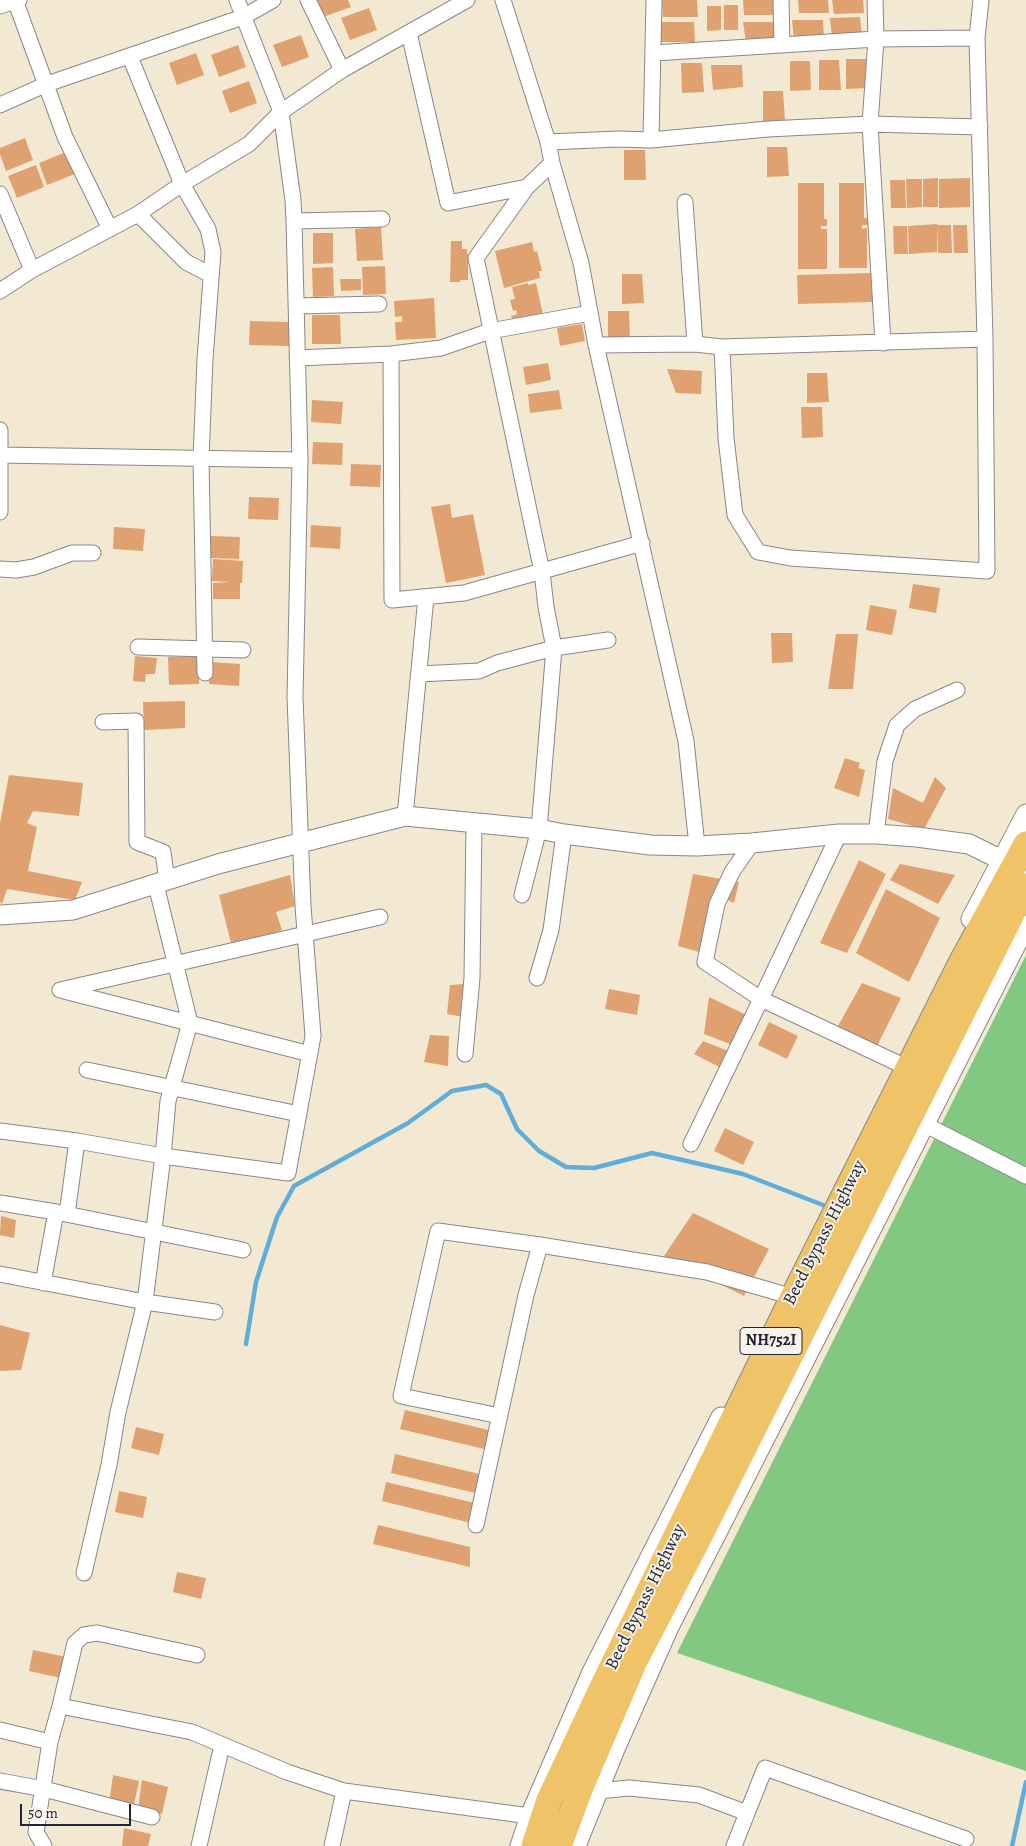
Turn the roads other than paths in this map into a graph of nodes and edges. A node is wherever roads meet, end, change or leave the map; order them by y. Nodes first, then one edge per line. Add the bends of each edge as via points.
1 (17, 0) edge
2 (236, 0) edge
3 (273, 0) edge
4 (308, 0) edge
5 (467, 0) edge
6 (503, 0) edge
7 (654, 0) edge
8 (781, 0) edge
9 (875, 0) edge
10 (980, 0) edge
11 (0, 6) edge
12 (243, 17) junction
13 (409, 33) junction
14 (978, 38) junction
15 (876, 39) junction
16 (782, 45) junction
17 (654, 53) junction
18 (130, 57) junction
19 (342, 70) junction
20 (47, 84) junction
21 (0, 105) edge
22 (281, 112) junction
23 (870, 124) junction
24 (980, 127) junction
25 (651, 140) junction
26 (548, 142) junction
27 (552, 163) junction
28 (182, 184) junction
29 (527, 187) junction
30 (0, 194) edge
31 (685, 202) dead end
32 (138, 214) junction
33 (382, 219) dead end
34 (294, 221) junction
35 (110, 229) junction
36 (32, 270) junction
37 (211, 275) junction
38 (0, 291) edge
39 (379, 304) dead end
40 (296, 306) junction
41 (590, 313) junction
42 (490, 331) junction
43 (985, 339) junction
44 (883, 343) junction
45 (695, 344) junction
46 (596, 345) junction
47 (722, 347) junction
48 (391, 354) junction
49 (297, 358) junction
50 (0, 430) edge
51 (1, 455) edge
52 (201, 459) junction
53 (300, 460) junction
54 (0, 512) edge
55 (642, 543) junction
56 (93, 553) dead end
57 (0, 569) edge
58 (542, 572) junction
59 (426, 597) junction
60 (608, 640) dead end
61 (138, 648) dead end
62 (554, 648) junction
63 (205, 650) junction
64 (243, 650) dead end
65 (205, 672) dead end
66 (419, 674) junction
67 (957, 690) dead end
68 (103, 722) dead end
69 (1026, 814) edge
70 (405, 816) junction
71 (474, 823) junction
72 (539, 829) junction
73 (564, 834) junction
74 (840, 834) junction
75 (876, 834) junction
76 (299, 842) junction
77 (752, 843) junction
78 (1026, 844) edge
79 (697, 846) junction
80 (1017, 871) edge
81 (161, 883) junction
82 (522, 895) dead end
83 (0, 915) edge
84 (380, 917) dead end
85 (1026, 925) edge
86 (305, 934) junction
87 (174, 965) junction
88 (537, 978) dead end
89 (761, 999) junction
90 (190, 1023) junction
91 (310, 1054) junction
92 (465, 1054) dead end
93 (903, 1066) junction
94 (87, 1070) dead end
95 (172, 1088) junction
96 (299, 1114) junction
97 (917, 1120) junction
98 (0, 1131) edge
99 (77, 1140) junction
100 (691, 1144) dead end
101 (164, 1156) junction
102 (1026, 1176) edge
103 (0, 1203) edge
104 (61, 1213) junction
105 (154, 1233) junction
106 (540, 1245) junction
107 (244, 1250) dead end
108 (0, 1274) edge
109 (43, 1282) junction
110 (788, 1296) junction
111 (145, 1302) junction
112 (215, 1312) dead end
113 (500, 1416) junction
114 (728, 1456) junction
115 (476, 1525) dead end
116 (84, 1574) dead end
117 (197, 1655) dead end
118 (60, 1706) junction
119 (0, 1730) edge
120 (50, 1742) junction
121 (222, 1745) junction
122 (0, 1781) edge
123 (44, 1789) junction
124 (344, 1791) junction
125 (598, 1791) junction
126 (747, 1813) junction
127 (530, 1816) junction
128 (152, 1817) dead end
129 (966, 1839) dead end
130 (44, 1846) edge
131 (200, 1846) edge
132 (332, 1846) edge
133 (520, 1846) edge
134 (534, 1846) edge
135 (559, 1846) edge
136 (576, 1846) edge
137 (734, 1846) edge

1 - 11 street
1 - 20 street
2 - 12 street
3 - 12 street
4 - 19 street
5 - 13 street
6 - 26 street
7 - 17 street
8 - 16 street
9 - 15 street
10 - 14 street
12 - 18 street
12 - 22 street
13 - 19 street
13 - 29 street via 448,203
14 - 15 street
14 - 24 street
15 - 16 street
15 - 23 street
16 - 17 street
17 - 25 street
18 - 20 street
18 - 28 street
19 - 22 street
20 - 21 street
20 - 35 street via 65,137
22 - 28 street via 249,144
22 - 34 street
23 - 24 street
23 - 25 street
23 - 44 street
24 - 43 street
25 - 26 street
26 - 27 street
27 - 29 street
27 - 41 street via 581,263
28 - 32 street
28 - 37 street via 208,229 213,252
29 - 42 street via 476,258
30 - 36 street
31 - 45 street
32 - 35 street
32 - 37 street via 186,262
33 - 34 street
34 - 40 street
35 - 36 street
36 - 38 street
37 - 52 street
39 - 40 street
40 - 49 street
41 - 42 street
41 - 46 street
42 - 48 street via 441,348
42 - 58 street
43 - 44 street
43 - 47 street via 987,571 790,558 758,552 735,515 726,438
44 - 47 street
45 - 46 street
45 - 47 street
46 - 55 street
48 - 49 street
48 - 59 street via 392,600
49 - 53 street
50 - 51 street
51 - 52 street
51 - 54 street
52 - 53 street
52 - 63 street
53 - 76 street via 295,697
55 - 58 street
55 - 79 street via 686,741
56 - 57 street via 72,553 34,567
58 - 59 street via 464,593
58 - 62 street
59 - 66 street
60 - 62 street
61 - 63 street
62 - 66 street via 479,671
62 - 72 street
63 - 64 street
63 - 65 street
66 - 70 street
67 - 75 street via 915,710 897,725 885,761
68 - 81 street via 136,721 137,842 163,852
69 - 80 street
70 - 71 street
70 - 76 street
71 - 72 street
71 - 92 street via 472,978
72 - 73 street
72 - 82 street
73 - 79 street via 650,845
73 - 88 street via 551,930
74 - 75 street
74 - 77 street
74 - 89 street
75 - 80 street via 969,844
76 - 81 street
76 - 86 street
77 - 79 street
77 - 89 street via 732,872 717,904 704,962
78 - 80 highway, Beed Bypass Highway / NH752I
80 - 93 highway, Beed Bypass Highway / NH752I
80 - 97 highway, Beed Bypass Highway / NH752I
81 - 83 street via 73,910
81 - 87 street
84 - 86 street
85 - 97 street
86 - 87 street
86 - 91 street via 313,1036
87 - 90 street
87 - 90 street via 60,990
89 - 93 street
89 - 100 street
90 - 91 street
90 - 95 street
91 - 96 street
93 - 110 highway, Beed Bypass Highway / NH752I
94 - 95 street
95 - 96 street
95 - 101 street
96 - 101 street via 288,1173
97 - 102 street
97 - 114 highway, Beed Bypass Highway / NH752I via 807,1338
98 - 99 street
99 - 101 street
99 - 104 street
101 - 105 street
103 - 104 street
104 - 105 street
104 - 109 street
105 - 107 street
105 - 111 street
106 - 110 street via 706,1272
106 - 113 street
106 - 113 street via 438,1231 401,1396
108 - 109 street
109 - 111 street
110 - 114 highway, Beed Bypass Highway / NH752I
111 - 112 street
111 - 116 street
113 - 115 street
114 - 125 street via 669,1627
114 - 127 street via 592,1672
114 - 134 highway, Beed Bypass Highway / NH752I via 604,1683 549,1800
114 - 135 highway, Beed Bypass Highway / NH752I via 634,1663
117 - 118 street via 97,1633 84,1635 75,1644
118 - 120 street
118 - 121 street via 192,1732
119 - 120 street
120 - 123 street
121 - 124 street
121 - 131 street
122 - 123 street
123 - 128 street
123 - 130 street via 36,1832
124 - 127 street
124 - 132 street
125 - 126 street via 629,1788 699,1795
125 - 136 street
126 - 129 street via 765,1768
126 - 137 street
127 - 133 street

